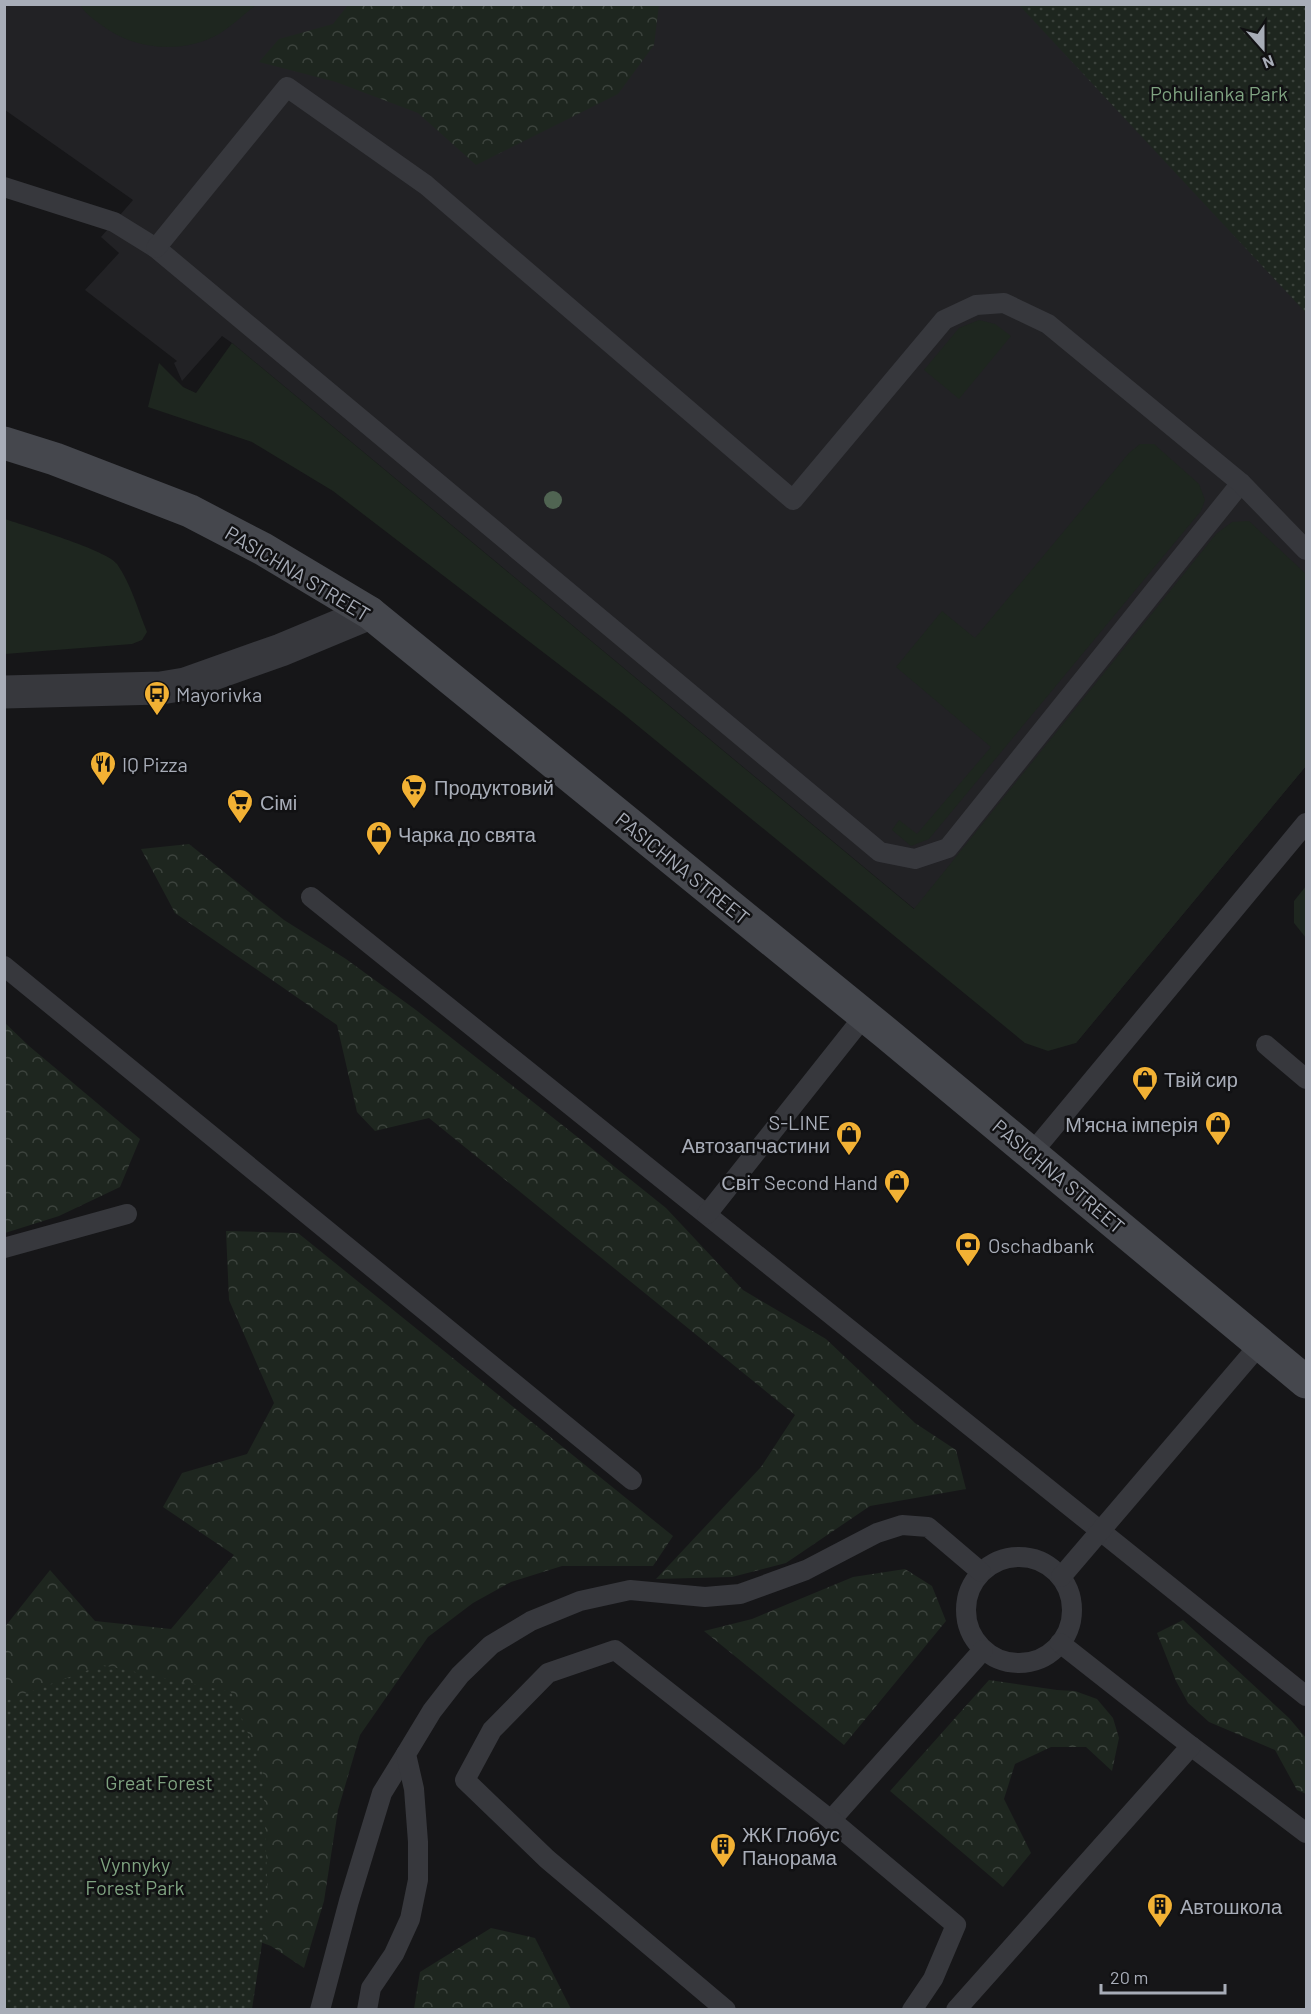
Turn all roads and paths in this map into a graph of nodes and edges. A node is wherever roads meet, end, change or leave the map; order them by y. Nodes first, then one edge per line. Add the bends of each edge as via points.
1 (4, 188) edge
2 (156, 248) junction
3 (4, 443) edge
4 (1241, 483) junction
5 (1306, 550) edge
6 (370, 614) junction
7 (4, 692) edge
8 (1306, 823) edge
9 (311, 897) dead end
10 (4, 966) edge
11 (865, 1015) junction
12 (1266, 1045) dead end
13 (1306, 1078) edge
14 (1031, 1154) junction
15 (127, 1214) dead end
16 (707, 1214) junction
17 (4, 1248) edge
18 (1261, 1344) junction
19 (1306, 1382) edge
20 (632, 1480) dead end
21 (1100, 1532) junction
22 (981, 1572) junction
23 (1061, 1577) junction
24 (1060, 1643) junction
25 (983, 1650) junction
26 (1306, 1696) edge
27 (1191, 1746) junction
28 (406, 1754) junction
29 (831, 1820) junction
30 (1306, 1833) edge
31 (320, 2010) edge
32 (367, 2010) edge
33 (726, 2010) edge
34 (912, 2010) edge
35 (956, 2010) edge

1 - 2 lane via 114,222
2 - 4 lane via 286,87 426,185 793,500 944,320 976,305 1004,303 1048,324
2 - 4 lane via 880,852 915,859 948,848
3 - 6 main road, PASICHNA STREET via 190,511 263,549
4 - 5 lane
6 - 7 street via 185,684
6 - 11 main road, PASICHNA STREET
8 - 14 lane
9 - 16 lane
10 - 20 lane
11 - 14 main road, PASICHNA STREET
11 - 16 lane
12 - 13 lane
14 - 18 main road, PASICHNA STREET
15 - 17 lane
16 - 21 lane
18 - 19 main road, PASICHNA STREET
18 - 21 lane
21 - 23 lane
21 - 26 lane
22 - 23 lane via 996,1561 1031,1557 1047,1564
22 - 25 lane via 970,1587 966,1620
22 - 28 lane via 928,1527 902,1525 877,1533 807,1570 740,1594 705,1597 630,1590 580,1601 531,1621 491,1645 432,1710
23 - 24 lane via 1072,1610 1069,1628
24 - 25 lane via 1048,1655 1032,1662 1014,1663
24 - 27 lane
25 - 29 lane
27 - 30 lane
27 - 35 lane
28 - 31 lane via 382,1793
28 - 32 lane via 414,1789 418,1880 410,1919 394,1954 371,1988
29 - 33 lane via 615,1650 548,1673 492,1730 465,1780 547,1859
29 - 34 lane via 956,1925 933,1979

